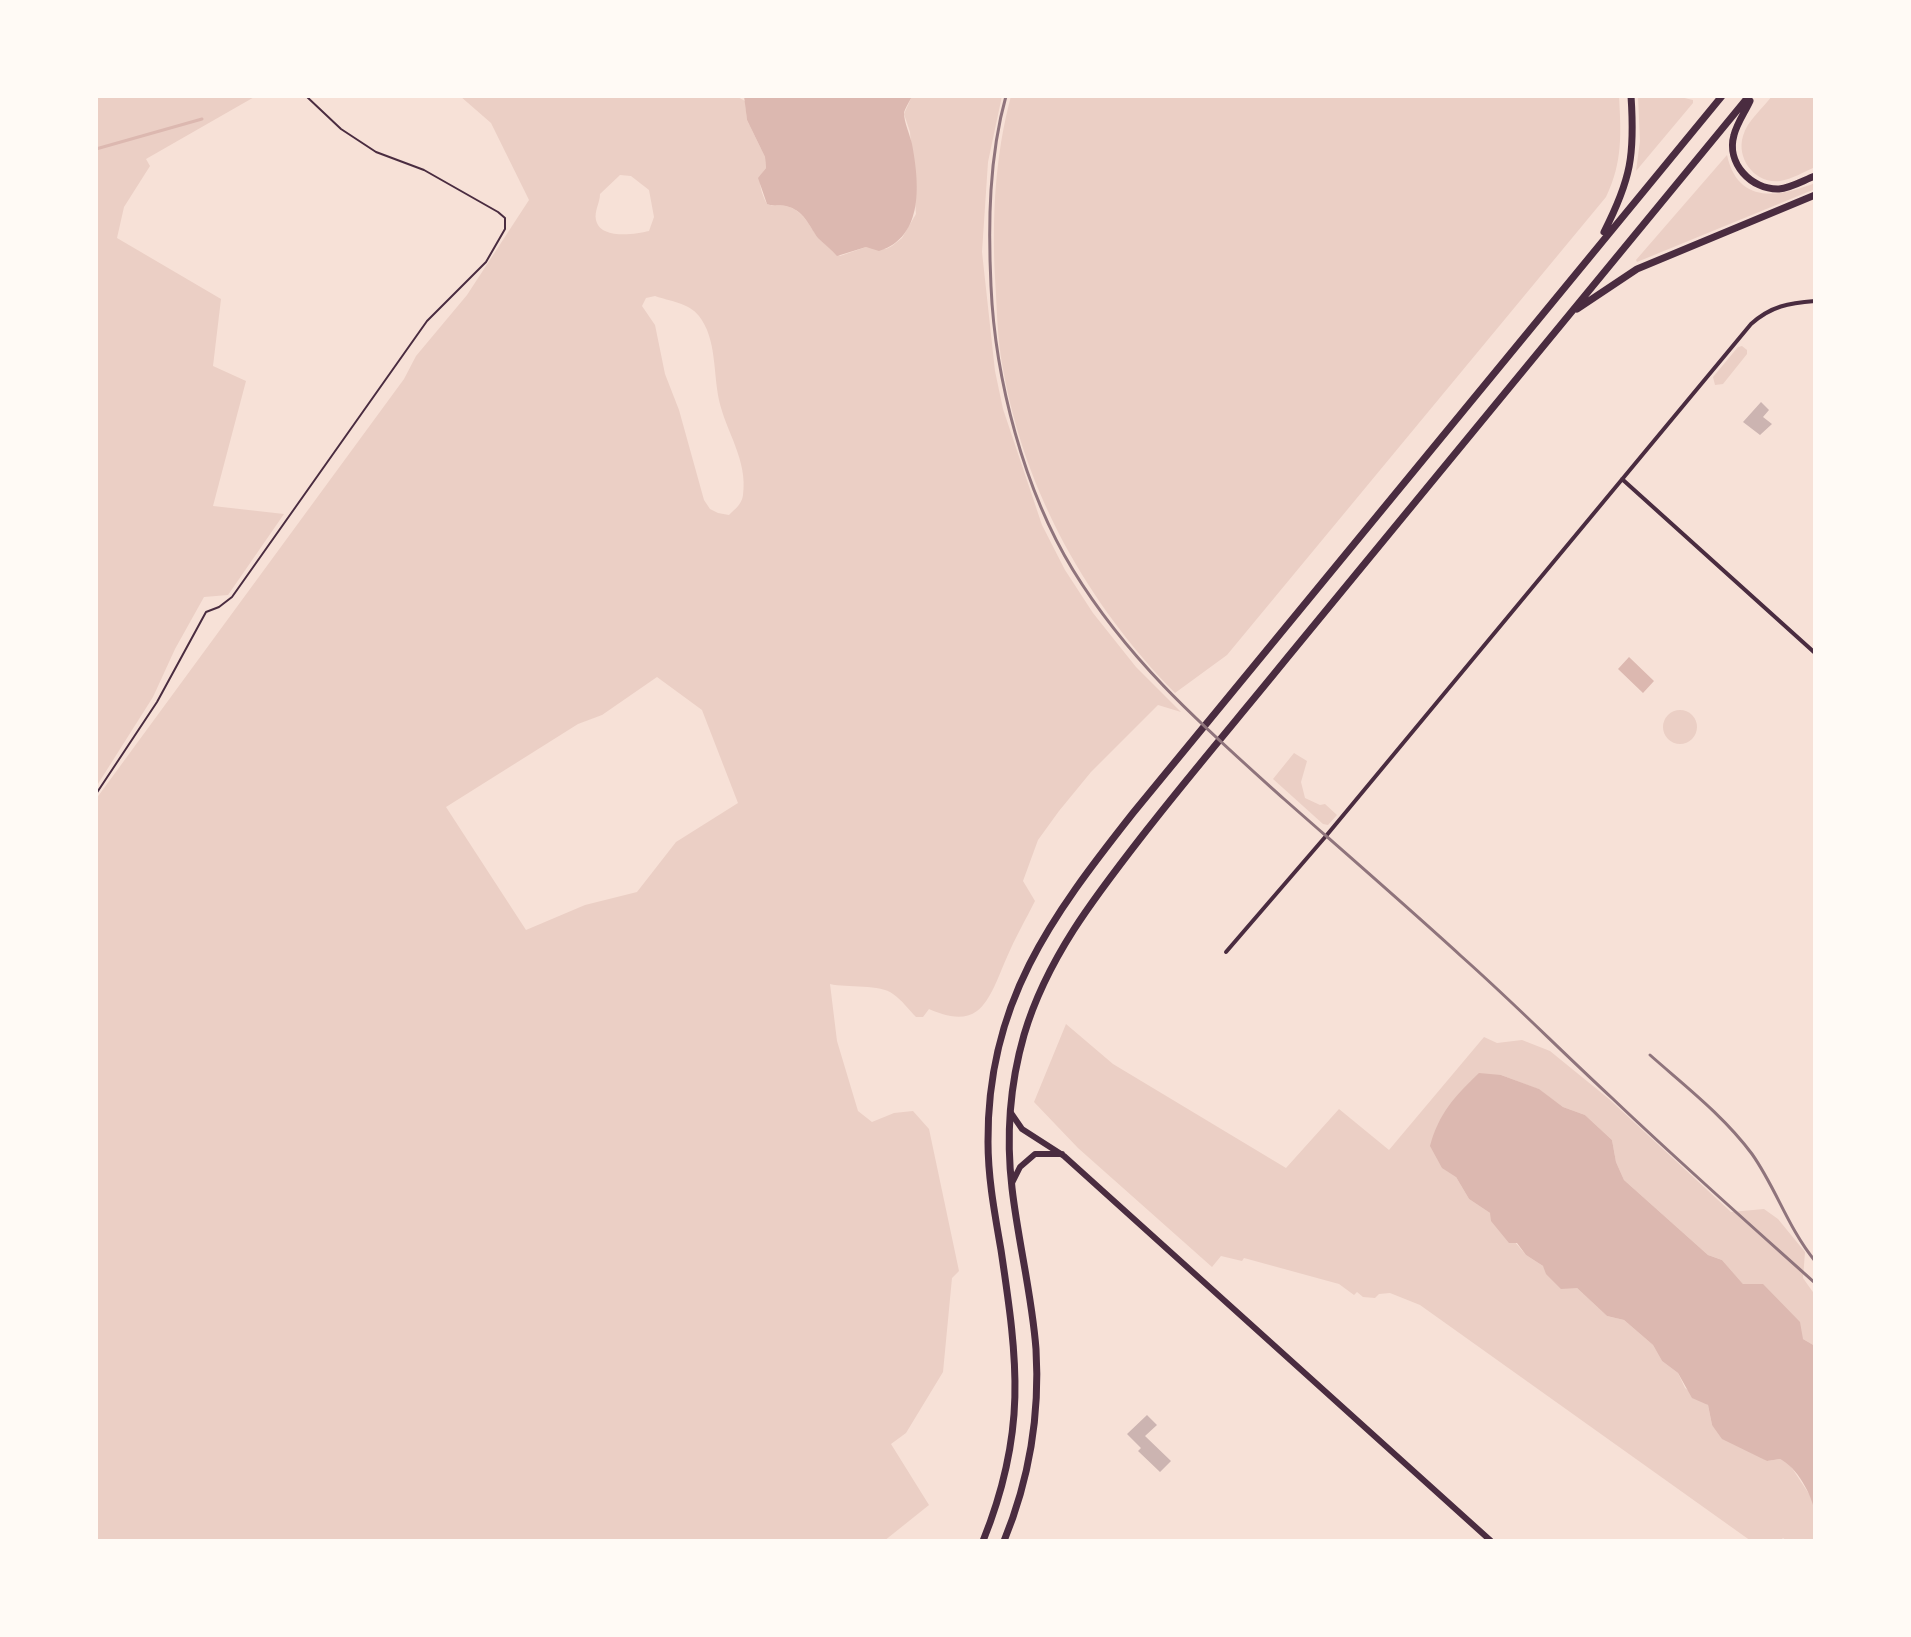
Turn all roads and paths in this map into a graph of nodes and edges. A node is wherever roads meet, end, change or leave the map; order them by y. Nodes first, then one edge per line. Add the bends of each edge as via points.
1 (306, 96) edge
2 (1631, 96) edge
3 (1722, 96) edge
4 (1751, 96) edge
5 (1815, 176) edge
6 (1815, 195) edge
7 (1598, 245) junction
8 (1815, 301) edge
9 (1566, 318) junction
10 (1622, 479) junction
11 (1815, 653) edge
12 (96, 794) edge
13 (1226, 952) dead end
14 (1011, 1112) junction
15 (1062, 1154) junction
16 (1011, 1185) junction
17 (983, 1541) edge
18 (1004, 1541) edge
19 (1491, 1541) edge

1 - 12 lane via 376,152 424,170 498,212 505,218 505,229 486,262 427,321 232,597 206,612 157,702
2 - 7 main road via 1630,171
3 - 7 main road
4 - 5 main road via 1732,145 1741,171 1757,184 1778,189
4 - 9 main road
6 - 9 main road via 1637,269
7 - 17 main road via 1162,777 1082,877 1039,942 998,1051 988,1120 989,1170 1016,1375 1004,1485
8 - 10 street via 1787,303 1760,316
9 - 14 main road via 1080,916 1031,1012
10 - 11 street
10 - 13 street
14 - 15 main road via 1022,1129
14 - 16 main road
15 - 16 main road via 1035,1154
15 - 19 main road
16 - 18 main road via 1037,1375 1028,1469

